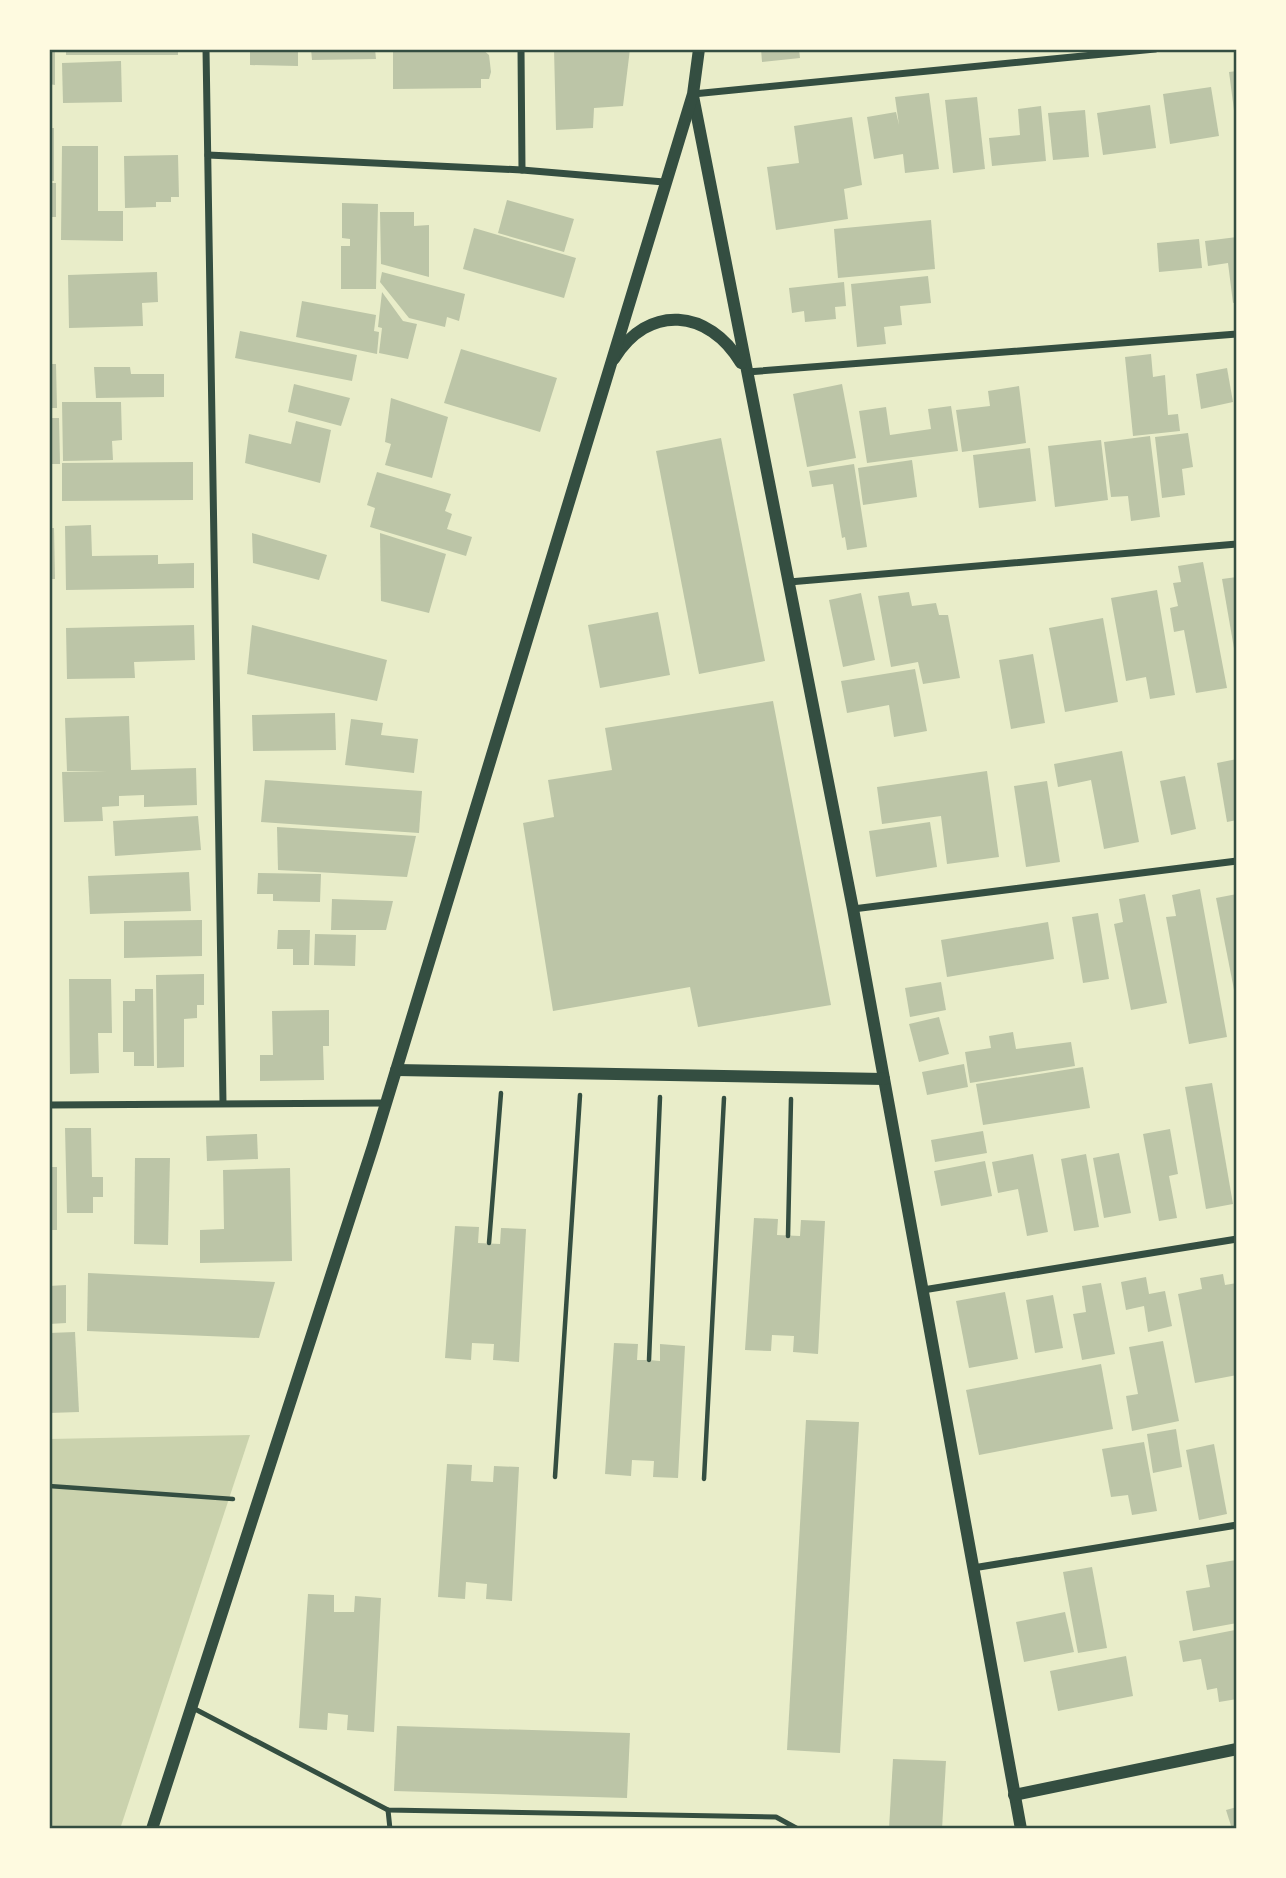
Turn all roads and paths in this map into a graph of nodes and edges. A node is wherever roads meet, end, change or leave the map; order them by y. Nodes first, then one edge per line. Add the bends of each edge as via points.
1 (206, 49) edge
2 (521, 49) edge
3 (699, 49) edge
4 (1155, 49) edge
5 (693, 94) junction
6 (208, 155) junction
7 (522, 170) junction
8 (664, 182) junction
9 (1237, 334) edge
10 (608, 369) junction
11 (747, 372) junction
12 (1237, 544) edge
13 (789, 582) junction
14 (1237, 860) edge
15 (853, 909) junction
16 (396, 1070) junction
17 (503, 1072) junction
18 (581, 1073) junction
19 (661, 1075) junction
20 (725, 1076) junction
21 (791, 1078) junction
22 (884, 1079) junction
23 (223, 1103) junction
24 (386, 1103) junction
25 (49, 1105) edge
26 (788, 1236) dead end
27 (1237, 1239) edge
28 (489, 1243) dead end
29 (923, 1290) junction
30 (649, 1360) dead end
31 (555, 1477) dead end
32 (704, 1479) dead end
33 (49, 1486) edge
34 (259, 1500) junction
35 (1237, 1525) edge
36 (973, 1568) junction
37 (192, 1708) junction
38 (1237, 1749) edge
39 (1014, 1794) junction
40 (387, 1810) junction
41 (152, 1829) edge
42 (390, 1829) edge
43 (798, 1829) edge
44 (1021, 1829) edge

1 - 6 street
2 - 7 street
3 - 5 street
4 - 5 street
5 - 8 street
5 - 11 street
6 - 7 street
6 - 23 street
7 - 8 street
8 - 10 street
9 - 11 street
10 - 11 street via 630,337 646,325 687,320 722,338
10 - 16 street
11 - 13 street
12 - 13 street
13 - 15 street
14 - 15 street
15 - 22 street
16 - 17 street
16 - 24 street
17 - 18 street
17 - 28 path
18 - 19 street
18 - 31 path
19 - 20 street
19 - 30 path
20 - 21 street
20 - 32 path
21 - 22 street
21 - 26 path
22 - 29 street
23 - 24 street
23 - 25 street
24 - 34 street
27 - 29 street
29 - 36 street
33 - 34 path
34 - 37 street
35 - 36 street
36 - 39 street
37 - 40 lane
37 - 41 street
38 - 39 street
39 - 44 street
40 - 42 lane
40 - 43 lane via 776,1817

